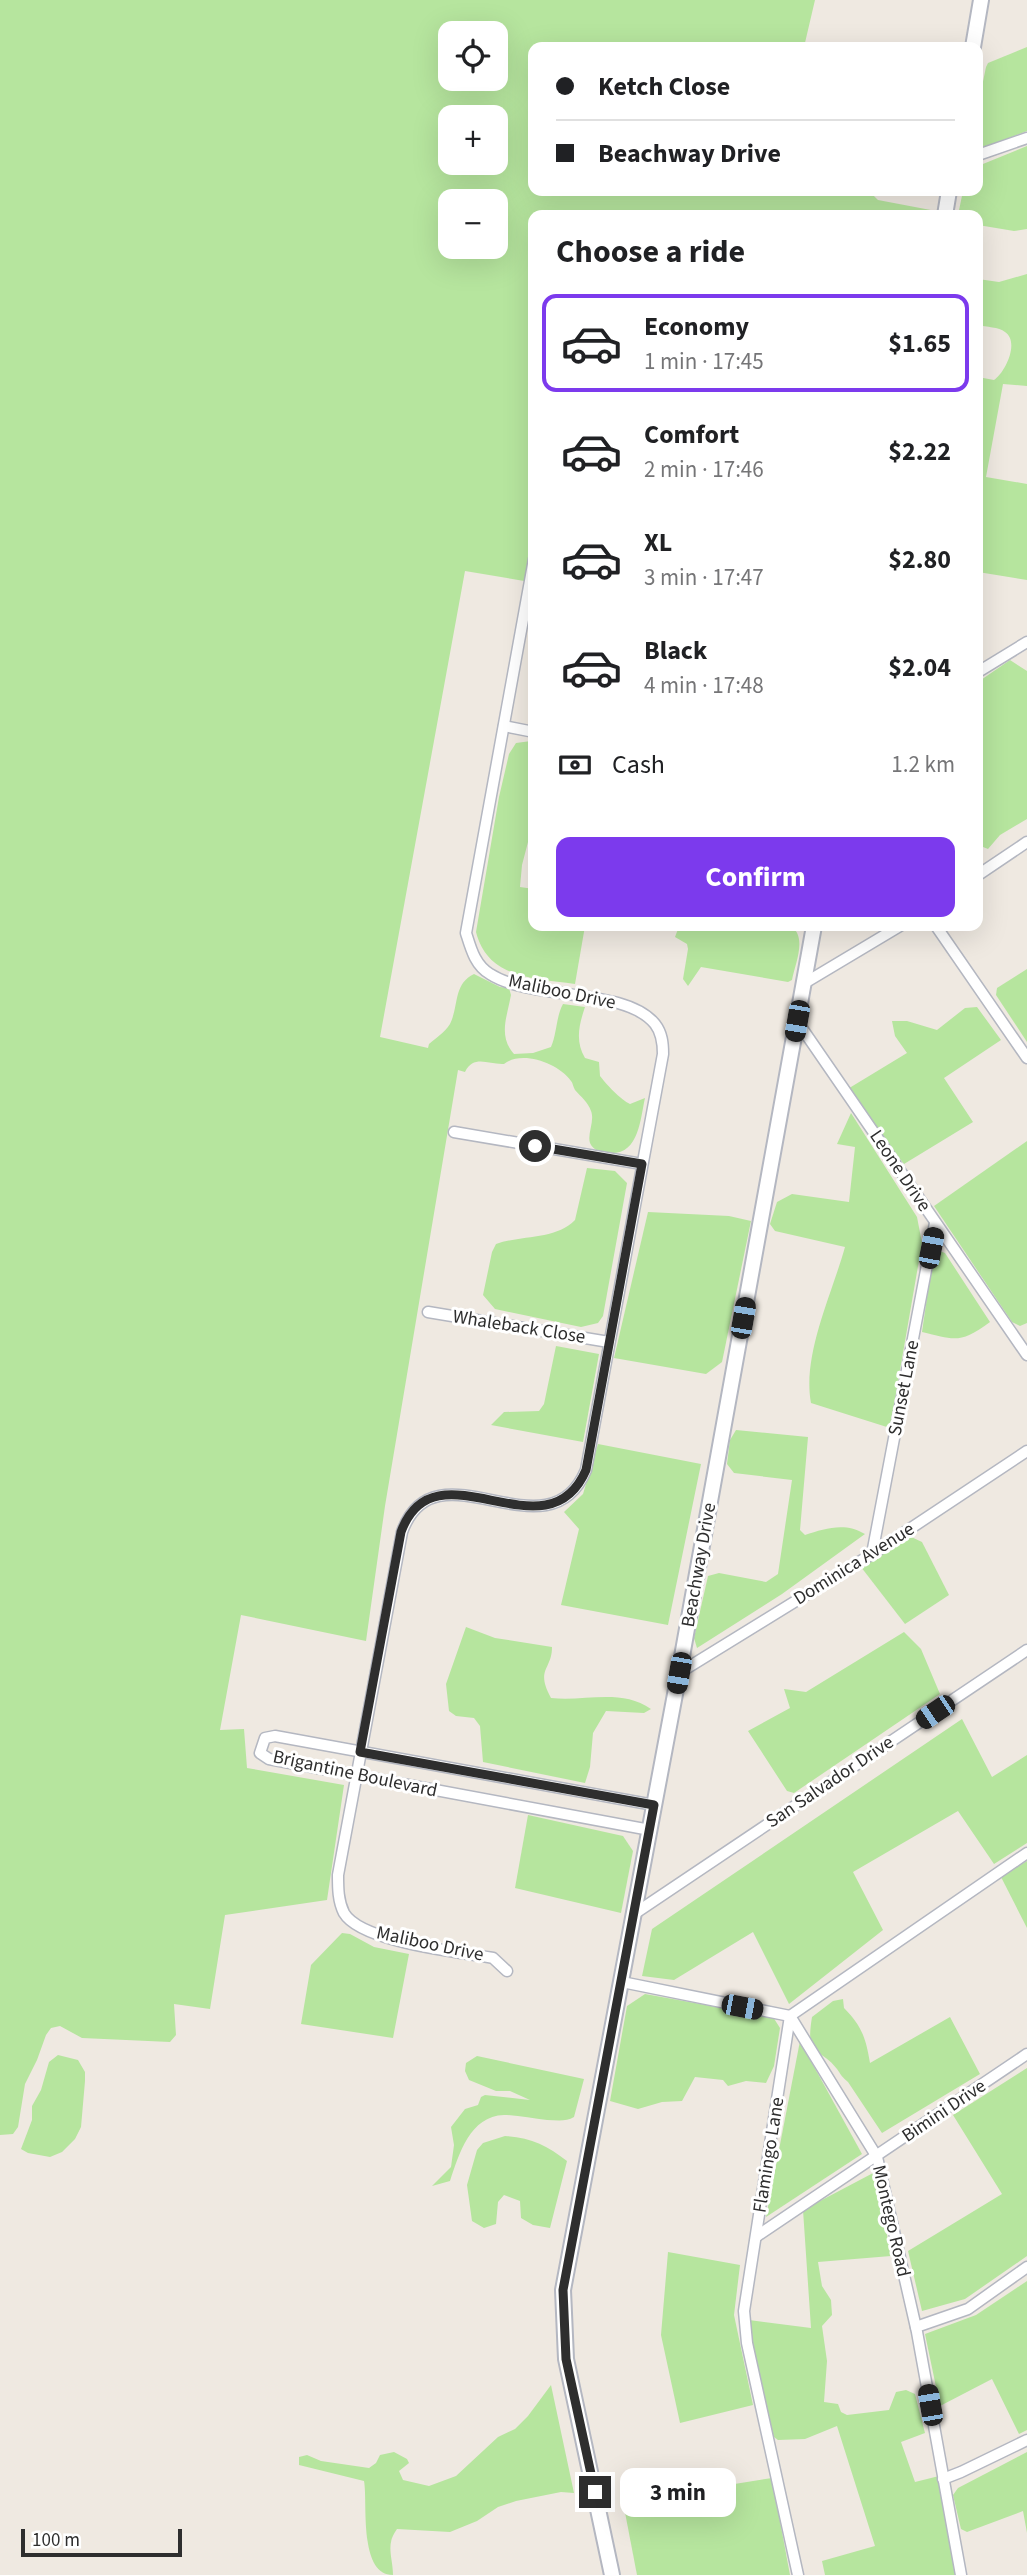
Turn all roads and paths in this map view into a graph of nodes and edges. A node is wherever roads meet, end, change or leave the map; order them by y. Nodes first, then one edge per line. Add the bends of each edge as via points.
1 (981, 0) edge
2 (974, 42) edge
3 (1027, 138) edge
4 (983, 153) edge
5 (528, 592) edge
6 (1027, 642) edge
7 (983, 669) edge
8 (504, 726) junction
9 (528, 732) edge
10 (1027, 842) edge
11 (983, 872) edge
12 (813, 931) edge
13 (892, 931) edge
14 (939, 931) edge
15 (803, 984) junction
16 (797, 1021) junction
17 (1027, 1058) edge
18 (454, 1132) dead end
19 (642, 1164) junction
20 (935, 1223) junction
21 (428, 1312) dead end
22 (609, 1342) junction
23 (1027, 1354) edge
24 (1027, 1451) edge
25 (872, 1554) junction
26 (1027, 1650) edge
27 (679, 1673) junction
28 (360, 1752) junction
29 (356, 1776) junction
30 (654, 1805) junction
31 (650, 1830) junction
32 (1027, 1853) edge
33 (634, 1913) junction
34 (507, 1971) dead end
35 (622, 1982) junction
36 (790, 2016) junction
37 (1027, 2054) edge
38 (877, 2157) junction
39 (757, 2236) junction
40 (1027, 2267) edge
41 (916, 2327) junction
42 (1027, 2440) edge
43 (943, 2479) junction
44 (612, 2575) edge
45 (798, 2575) edge
46 (961, 2575) edge

1 - 2 street
3 - 4 street
5 - 8 street, Maliboo Drive
6 - 7 street
8 - 9 street
8 - 19 street, Maliboo Drive via 466,933 473,956 489,974 516,985 618,1003 645,1014 656,1025 663,1039 663,1054
10 - 11 street
12 - 15 street, Beachway Drive
13 - 15 street
14 - 17 street
15 - 16 street, Beachway Drive
16 - 20 street, Leone Drive
16 - 27 street, Beachway Drive
18 - 19 street
19 - 22 street, Maliboo Drive
20 - 23 street, Leone Drive
20 - 25 street, Sunset Lane
21 - 22 street, Whaleback Close
22 - 28 street, Maliboo Drive via 586,1470 574,1492 547,1507 459,1494 433,1495 408,1513
24 - 25 street, Dominica Avenue
25 - 27 street, Dominica Avenue
26 - 33 street, San Salvador Drive
27 - 30 street, Beachway Drive
28 - 29 street, Maliboo Drive
28 - 29 street, Brigantine Boulevard via 275,1736 265,1738 260,1753 269,1759
28 - 30 street, Brigantine Boulevard
29 - 31 street, Brigantine Boulevard
29 - 34 street, Maliboo Drive via 338,1875 344,1913 354,1924 378,1936 493,1958
30 - 31 street, Beachway Drive
31 - 33 street, Beachway Drive
32 - 36 street
33 - 35 street, Beachway Drive
35 - 36 street
35 - 44 street, Beachway Drive via 563,2290 566,2359
36 - 38 street, Montego Road
36 - 39 street, Flamingo Lane
37 - 38 street, Bimini Drive
38 - 39 street, Bimini Drive
38 - 41 street, Montego Road
39 - 45 street, Flamingo Lane via 744,2311 747,2343
40 - 41 street via 968,2309
41 - 43 street, Montego Road
42 - 43 street
43 - 46 street, Montego Road

